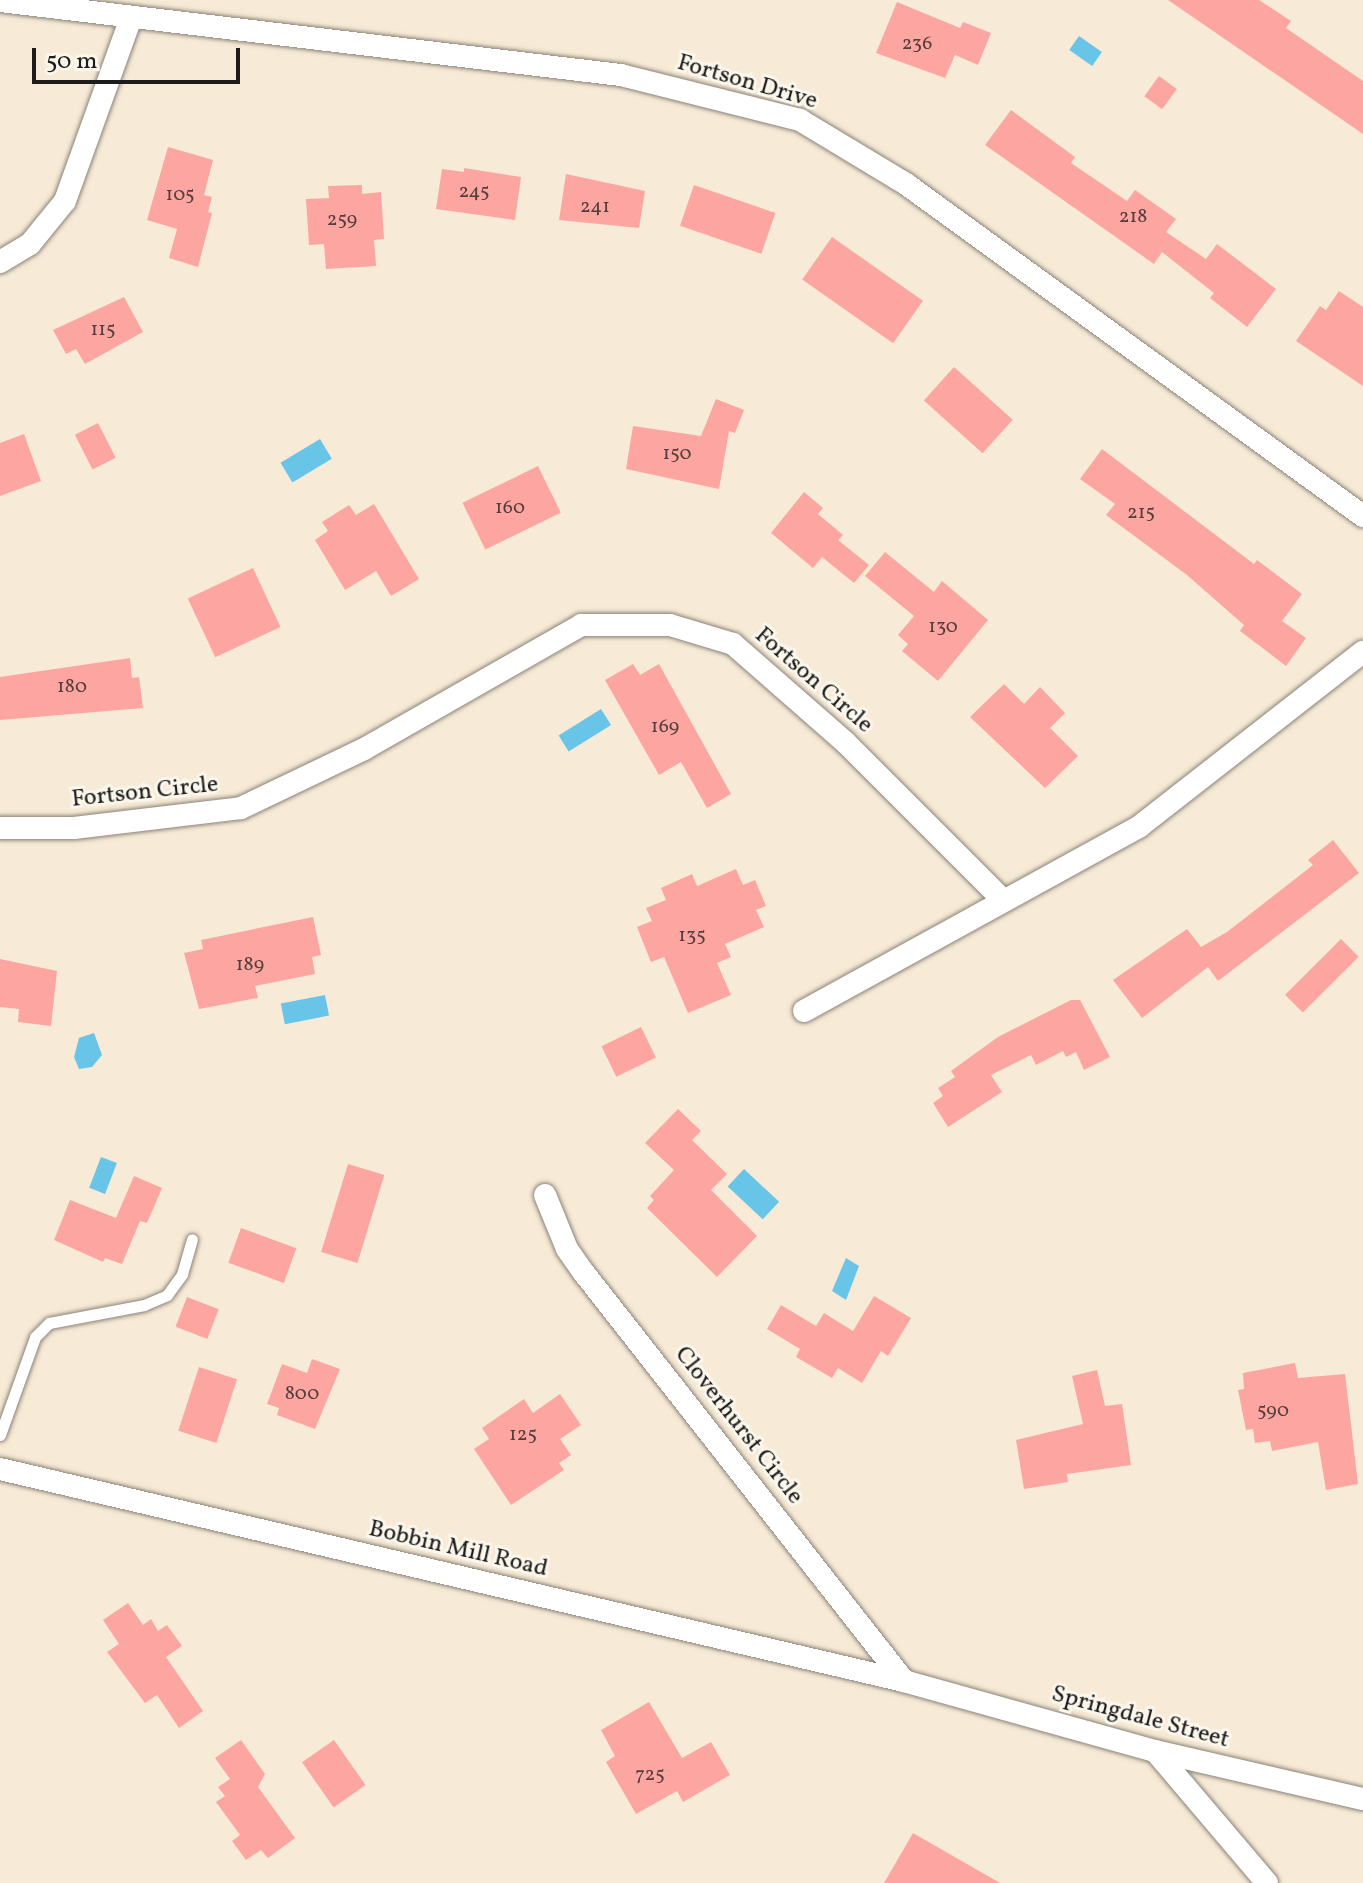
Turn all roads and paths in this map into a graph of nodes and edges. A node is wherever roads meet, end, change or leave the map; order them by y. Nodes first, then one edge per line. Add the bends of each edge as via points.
1 (0, 1) edge
2 (131, 18) junction
3 (0, 262) edge
4 (1363, 516) edge
5 (1363, 652) edge
6 (0, 828) edge
7 (1002, 899) junction
8 (804, 1011) dead end
9 (545, 1195) dead end
10 (192, 1239) dead end
11 (0, 1435) edge
12 (0, 1469) edge
13 (904, 1681) junction
14 (1155, 1751) junction
15 (1363, 1799) edge
16 (1267, 1883) edge

1 - 2 street, Fortson Drive
2 - 3 street via 65,201 30,244
2 - 4 street, Fortson Drive via 621,75 800,120 906,184
5 - 7 street via 1140,826
6 - 7 street, Fortson Circle via 158,821 241,808 351,756 581,625 670,625 733,644 856,752
7 - 8 street
9 - 13 street, Cloverhurst Circle via 567,1249 584,1273
10 - 11 lane via 182,1274 167,1295 144,1305 49,1323 35,1337
12 - 13 street, Bobbin Mill Road
13 - 14 street, Springdale Street
14 - 15 street, Springdale Street
14 - 16 street

